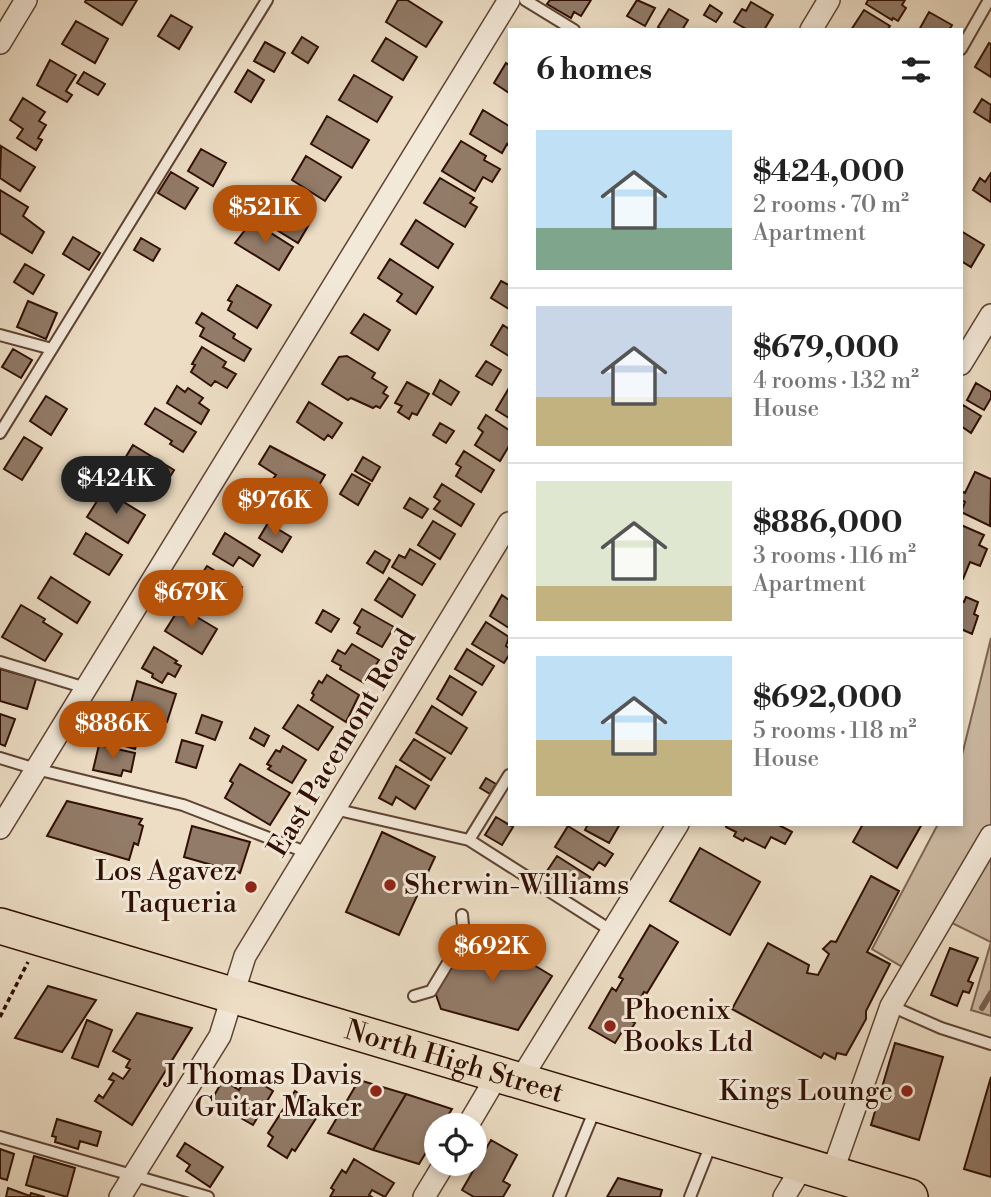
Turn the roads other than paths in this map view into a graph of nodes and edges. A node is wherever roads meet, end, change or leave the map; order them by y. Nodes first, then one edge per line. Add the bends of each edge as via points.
1 (26, 0) edge
2 (267, 0) edge
3 (509, 0) edge
4 (525, 0) edge
5 (830, 0) edge
6 (989, 0) edge
7 (571, 28) edge
8 (812, 28) edge
9 (0, 43) edge
10 (963, 46) edge
11 (991, 315) edge
12 (0, 335) edge
13 (52, 349) junction
14 (963, 361) edge
15 (0, 433) edge
16 (508, 525) edge
17 (0, 662) edge
18 (86, 688) junction
19 (0, 758) edge
20 (36, 769) junction
21 (508, 777) edge
22 (334, 809) junction
23 (677, 826) edge
24 (0, 828) edge
25 (991, 836) edge
26 (469, 840) junction
27 (308, 853) junction
28 (462, 915) dead end
29 (0, 926) edge
30 (612, 931) junction
31 (232, 996) junction
32 (414, 996) dead end
33 (891, 1006) junction
34 (991, 1044) edge
35 (509, 1079) junction
36 (597, 1105) junction
37 (479, 1113) edge
38 (0, 1137) edge
39 (713, 1138) junction
40 (818, 1168) junction
41 (134, 1175) junction
42 (437, 1176) edge
43 (120, 1197) edge
44 (208, 1197) edge
45 (424, 1197) edge
46 (559, 1197) edge
47 (690, 1197) edge
48 (784, 1197) edge
49 (909, 1197) edge

1 - 9 street
2 - 13 lane
3 - 18 street
4 - 7 lane
5 - 8 street
6 - 10 lane
11 - 14 street
12 - 13 lane
13 - 15 lane
16 - 22 street, East Pacemont Road
17 - 18 lane
18 - 20 street
19 - 20 lane
20 - 24 street
20 - 27 lane via 183,805
21 - 26 lane
22 - 26 lane
22 - 27 street, East Pacemont Road
23 - 30 street
25 - 33 street
26 - 30 lane
27 - 31 street, East Pacemont Road via 245,956
28 - 32 lane via 464,936 431,991
29 - 31 main road, North High Street
30 - 35 street
31 - 35 main road, North High Street
31 - 41 street, East Pacemont Road via 218,1039
33 - 34 lane
33 - 40 street
35 - 36 main road, North High Street
35 - 37 street
36 - 39 main road, North High Street
36 - 46 lane
38 - 41 lane
39 - 40 main road, North High Street
39 - 47 lane
40 - 48 street
40 - 49 main road, North High Street
41 - 43 street, East Pacemont Road
41 - 44 lane
42 - 45 street

